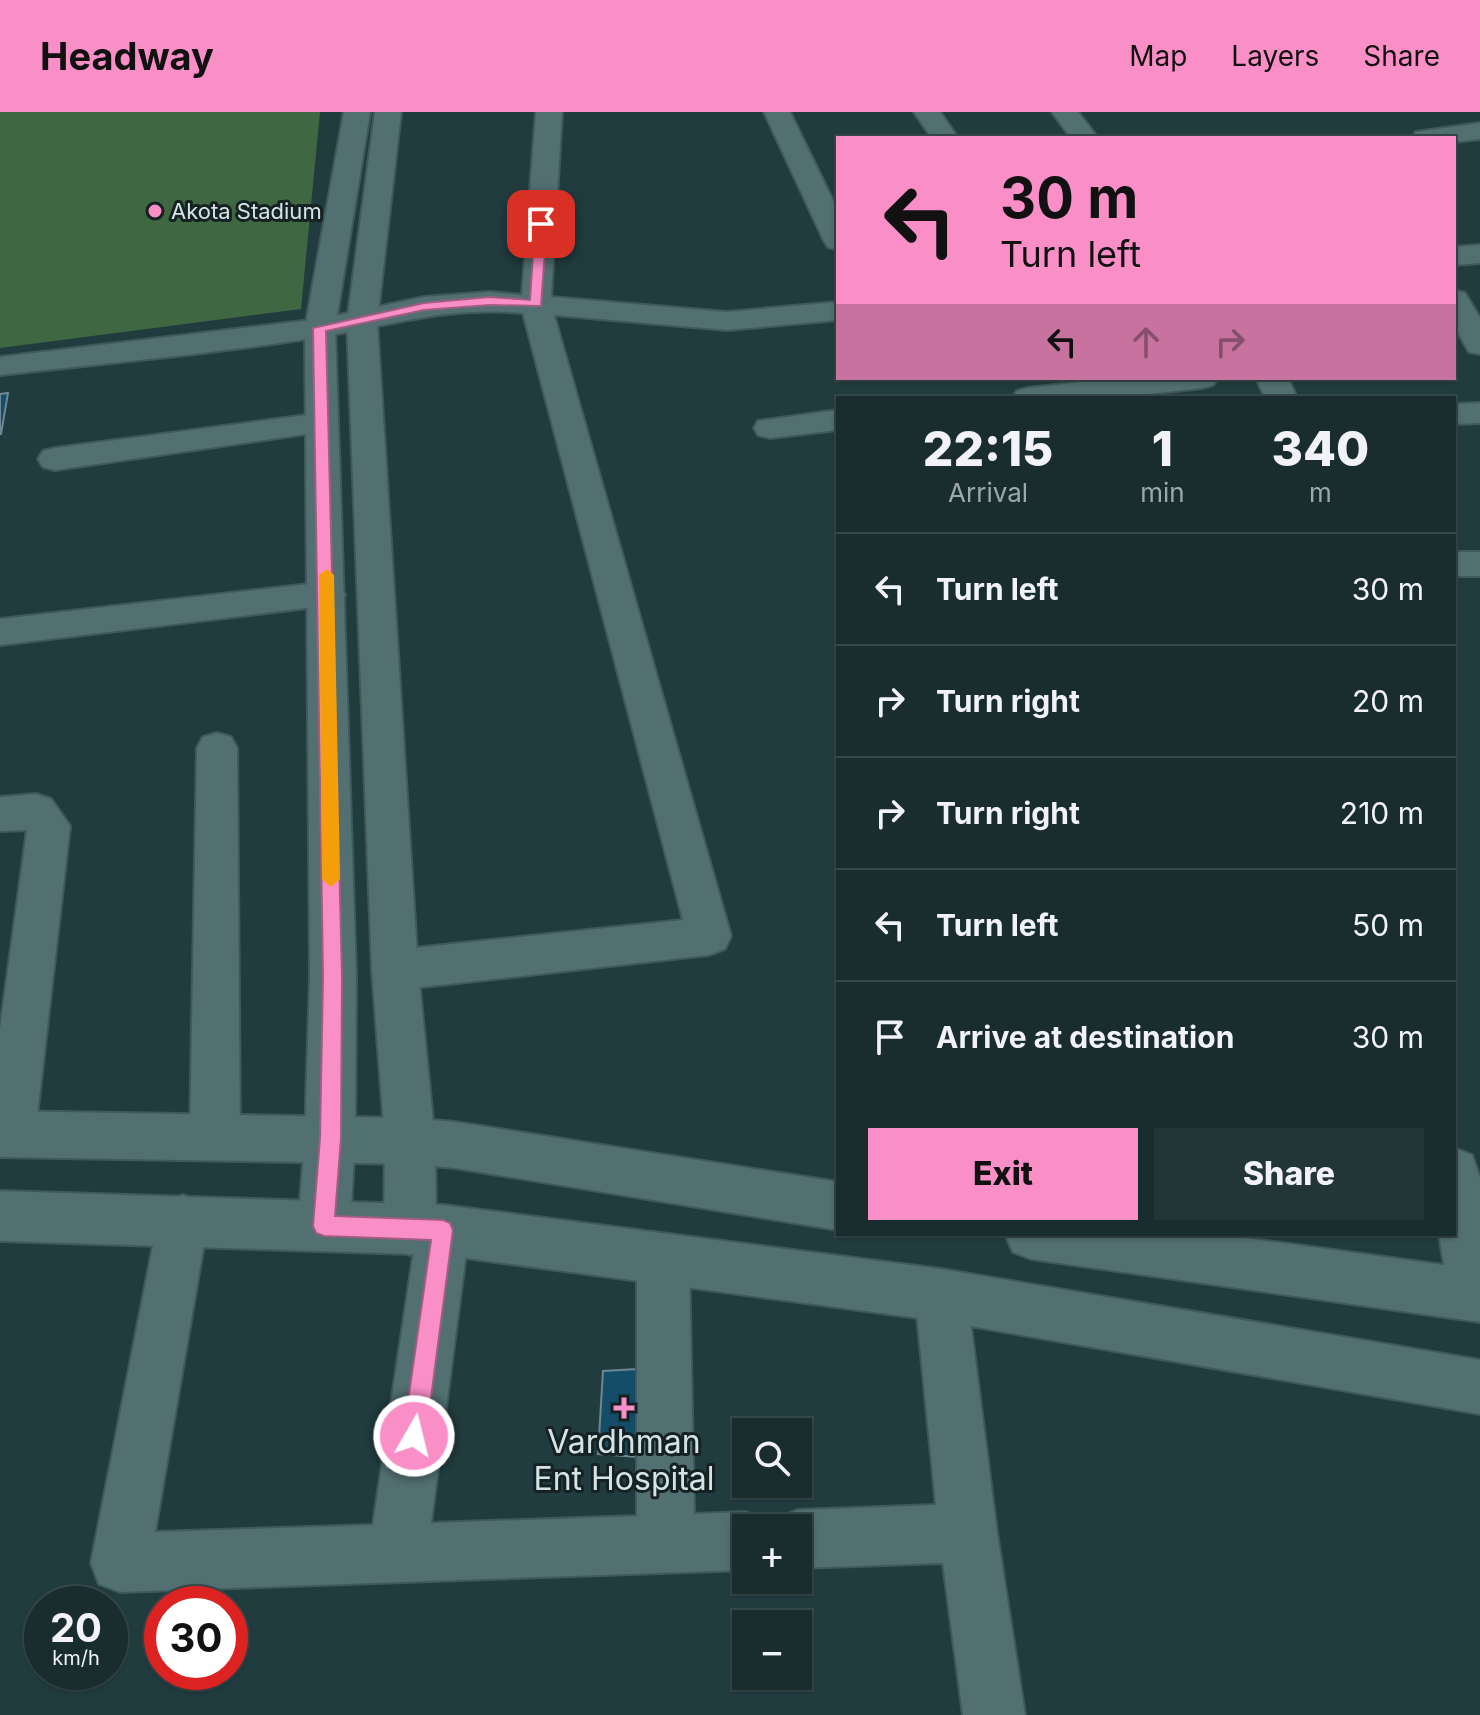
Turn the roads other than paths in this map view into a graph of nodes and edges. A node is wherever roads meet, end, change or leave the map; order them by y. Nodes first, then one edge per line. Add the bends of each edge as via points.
1 (357, 112) edge
2 (388, 112) edge
3 (777, 112) edge
4 (927, 112) edge
5 (1065, 112) edge
6 (1473, 112) edge
7 (556, 114) edge
8 (1480, 118) edge
9 (1480, 131) edge
10 (944, 136) edge
11 (1083, 136) edge
12 (1441, 136) edge
13 (836, 237) edge
14 (1480, 254) edge
15 (1456, 256) edge
16 (536, 304) junction
17 (1462, 306) edge
18 (836, 311) edge
19 (362, 322) junction
20 (320, 328) junction
21 (1480, 345) edge
22 (0, 366) edge
23 (1185, 380) edge
24 (1045, 396) edge
25 (1480, 413) edge
26 (1456, 414) edge
27 (836, 420) edge
28 (322, 423) junction
29 (770, 428) dead end
30 (55, 459) dead end
31 (1456, 564) edge
32 (1480, 564) edge
33 (327, 595) junction
34 (0, 632) edge
35 (217, 748) dead end
36 (0, 814) edge
37 (395, 970) junction
38 (5, 1134) edge
39 (215, 1137) junction
40 (330, 1138) junction
41 (410, 1141) junction
42 (1456, 1182) edge
43 (836, 1206) edge
44 (0, 1216) edge
45 (183, 1220) junction
46 (324, 1226) junction
47 (426, 1230) junction
48 (1046, 1236) edge
49 (663, 1260) junction
50 (941, 1295) junction
51 (1478, 1295) edge
52 (1480, 1387) edge
53 (968, 1533) junction
54 (812, 1539) edge
55 (732, 1542) edge
56 (666, 1544) junction
57 (398, 1553) junction
58 (994, 1715) edge

1 - 20 street
2 - 19 street
3 - 13 street
4 - 10 street
5 - 11 street
6 - 8 street
7 - 16 street
9 - 12 street
14 - 15 street
16 - 18 street via 727,321
16 - 19 street via 424,306
16 - 37 street via 709,936
17 - 21 street
19 - 20 street
19 - 37 street
20 - 22 street
20 - 28 street
23 - 24 street
25 - 26 street
27 - 29 street
28 - 30 street
28 - 33 street
31 - 32 street
33 - 34 street
33 - 40 street
35 - 39 street
36 - 38 street via 36,811 49,826
37 - 41 street
38 - 39 street
39 - 40 street
40 - 41 street
40 - 46 street
41 - 43 street
41 - 47 street
42 - 51 street
44 - 45 street
45 - 46 street
45 - 57 street via 120,1563
46 - 47 street
47 - 49 street
47 - 57 street
48 - 51 street
49 - 50 street
49 - 56 street
50 - 52 street
50 - 53 street
53 - 54 street
53 - 58 street
55 - 56 street
56 - 57 street

